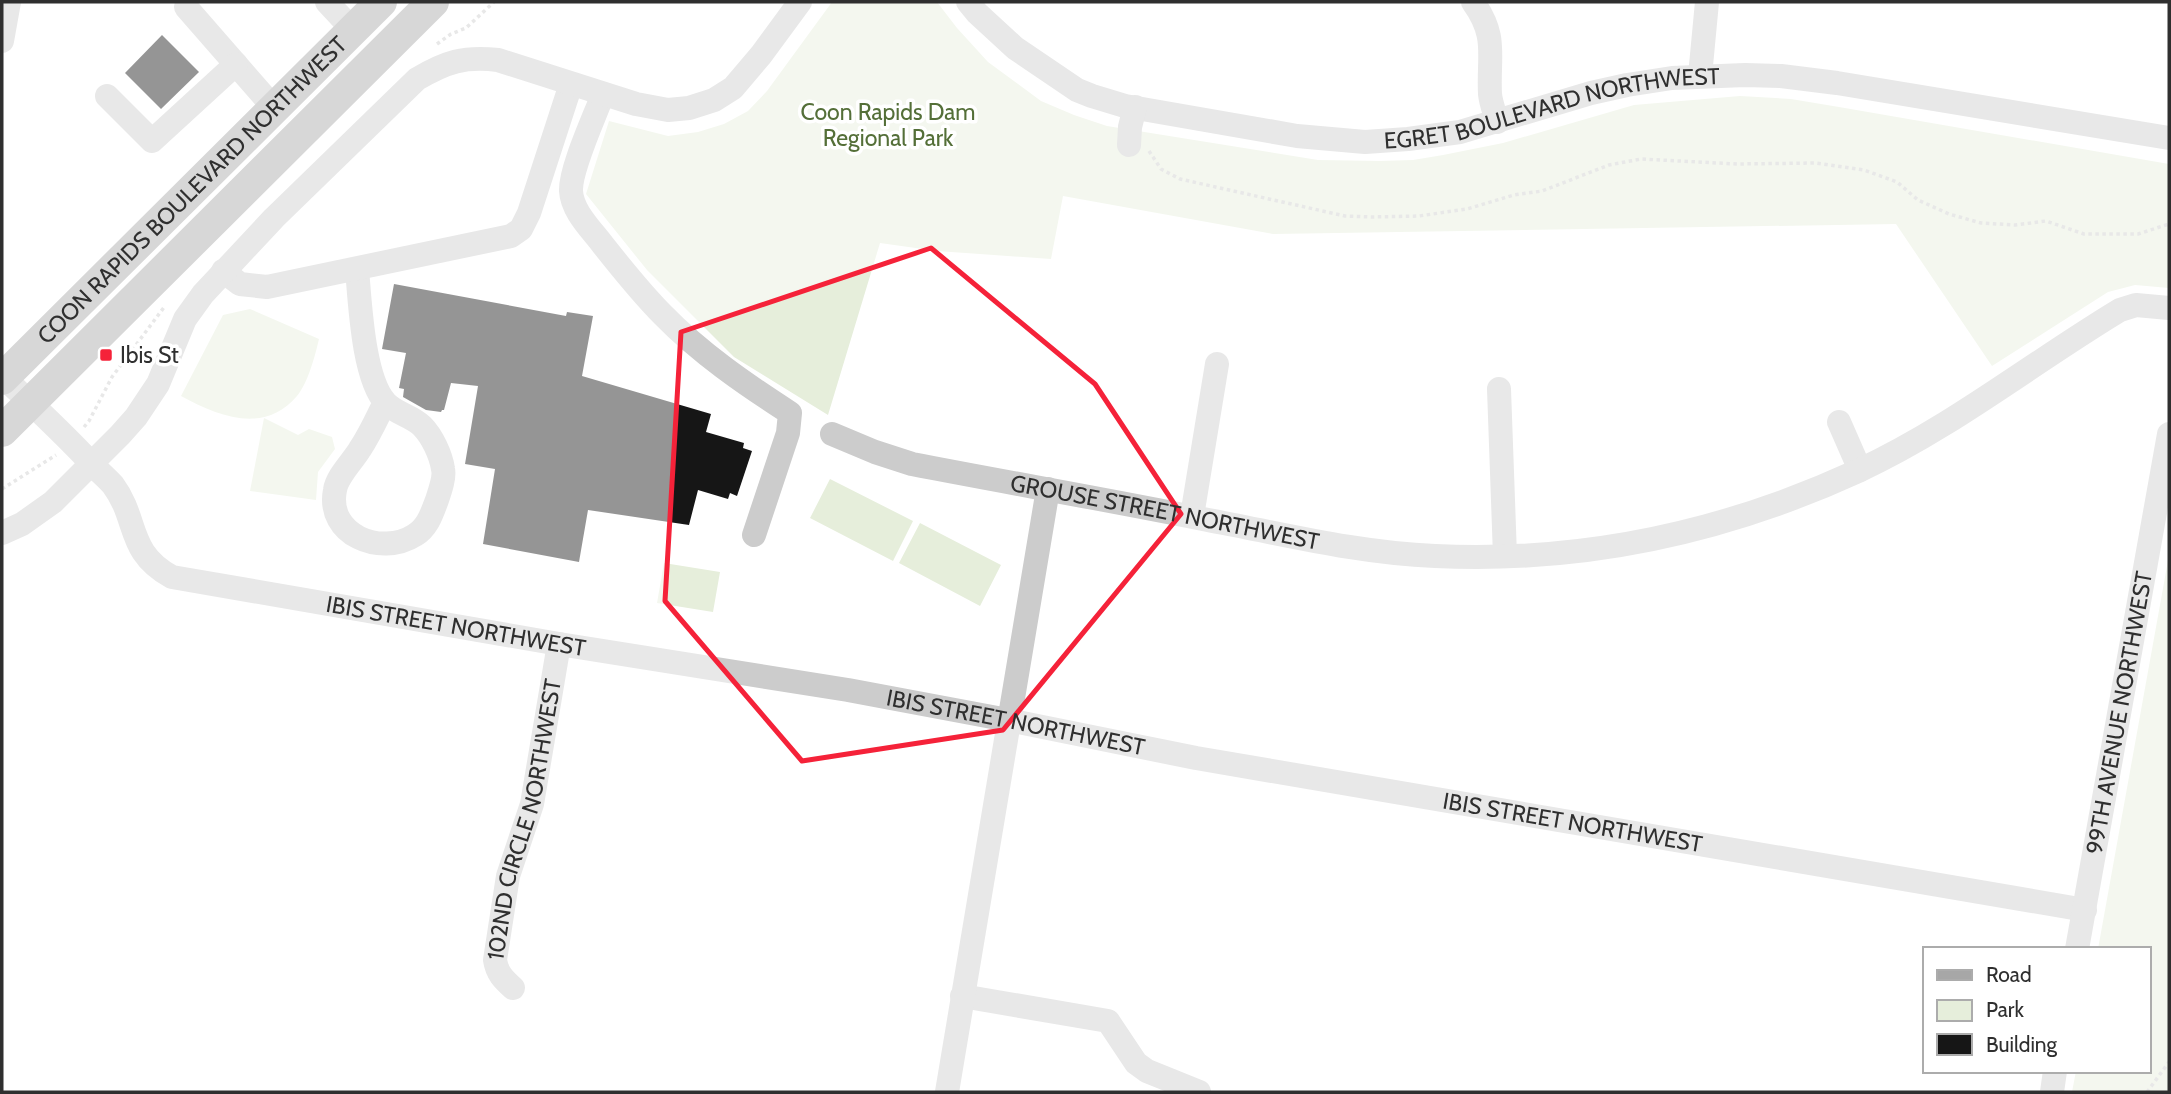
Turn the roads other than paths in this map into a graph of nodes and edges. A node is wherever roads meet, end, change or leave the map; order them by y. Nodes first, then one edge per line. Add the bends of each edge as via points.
1 (9, 2) edge
2 (327, 2) edge
3 (381, 2) edge
4 (433, 2) edge
5 (800, 2) edge
6 (968, 2) edge
7 (1473, 2) edge
8 (1707, 2) edge
9 (186, 7) dead end
10 (353, 30) junction
11 (2, 41) edge
12 (236, 64) junction
13 (1700, 76) junction
14 (571, 83) junction
15 (603, 94) junction
16 (107, 96) dead end
17 (274, 107) junction
18 (1497, 122) junction
19 (2169, 138) edge
20 (357, 269) junction
21 (223, 271) junction
22 (2169, 308) edge
23 (1217, 364) dead end
24 (2, 377) edge
25 (1499, 389) dead end
26 (30, 402) junction
27 (385, 402) junction
28 (1839, 422) dead end
29 (2, 430) edge
30 (832, 434) dead end
31 (2169, 434) edge
32 (91, 463) junction
33 (1860, 470) junction
34 (1048, 489) junction
35 (1192, 516) junction
36 (2, 533) edge
37 (754, 535) dead end
38 (1505, 556) junction
39 (559, 644) junction
40 (1008, 720) junction
41 (2085, 910) junction
42 (2077, 947) edge
43 (513, 988) dead end
44 (962, 996) junction
45 (2055, 1073) edge
46 (947, 1092) edge
47 (1199, 1092) edge
48 (2052, 1092) edge

1 - 11 street
2 - 10 street
3 - 10 main road, COON RAPIDS BOULEVARD NORTHWEST
4 - 26 main road, COON RAPIDS BOULEVARD NORTHWEST
5 - 15 street via 740,82 714,100 668,110
6 - 18 street, EGRET BOULEVARD NORTHWEST via 1015,48 1093,96 1131,126 1347,141 1408,139
7 - 18 street via 1491,40 1490,97
8 - 13 street
9 - 12 street
10 - 17 main road, COON RAPIDS BOULEVARD NORTHWEST
12 - 16 street via 152,141
12 - 17 street
13 - 18 street, EGRET BOULEVARD NORTHWEST via 1600,91
13 - 19 street, EGRET BOULEVARD NORTHWEST via 1811,79
14 - 15 street
14 - 20 street via 521,229 501,239
14 - 21 street via 477,57 435,68 394,101
15 - 37 street via 575,169 573,204 662,314 744,383 790,413 788,433
17 - 24 main road, COON RAPIDS BOULEVARD NORTHWEST
20 - 21 street via 267,287 240,284
20 - 27 street via 370,373
21 - 32 street via 185,320 146,404
22 - 33 street, GROUSE STREET NORTHWEST via 2136,305 2120,310 1913,444
23 - 35 street
24 - 26 street, IBIS STREET NORTHWEST
25 - 38 street
26 - 29 main road, COON RAPIDS BOULEVARD NORTHWEST
26 - 32 street, IBIS STREET NORTHWEST
27 - 27 street via 422,426 444,471 429,521 396,544 357,537 340,524 333,504 335,486
28 - 33 street
30 - 34 street, GROUSE STREET NORTHWEST via 912,464
31 - 41 street, 99TH AVENUE NORTHWEST
32 - 36 street via 53,502
32 - 39 street, IBIS STREET NORTHWEST via 120,496 144,555 172,578
33 - 38 street, GROUSE STREET NORTHWEST via 1769,508 1668,537 1611,548
34 - 35 street, GROUSE STREET NORTHWEST
34 - 40 street
35 - 38 street, GROUSE STREET NORTHWEST via 1377,552
39 - 40 street, IBIS STREET NORTHWEST
39 - 43 street, 102ND CIRCLE NORTHWEST via 532,804 511,867 495,960 501,978
40 - 41 street, IBIS STREET NORTHWEST via 1196,758
40 - 44 street
41 - 42 street, 99TH AVENUE NORTHWEST
44 - 46 street
44 - 47 street via 1108,1021 1136,1063
45 - 48 street

